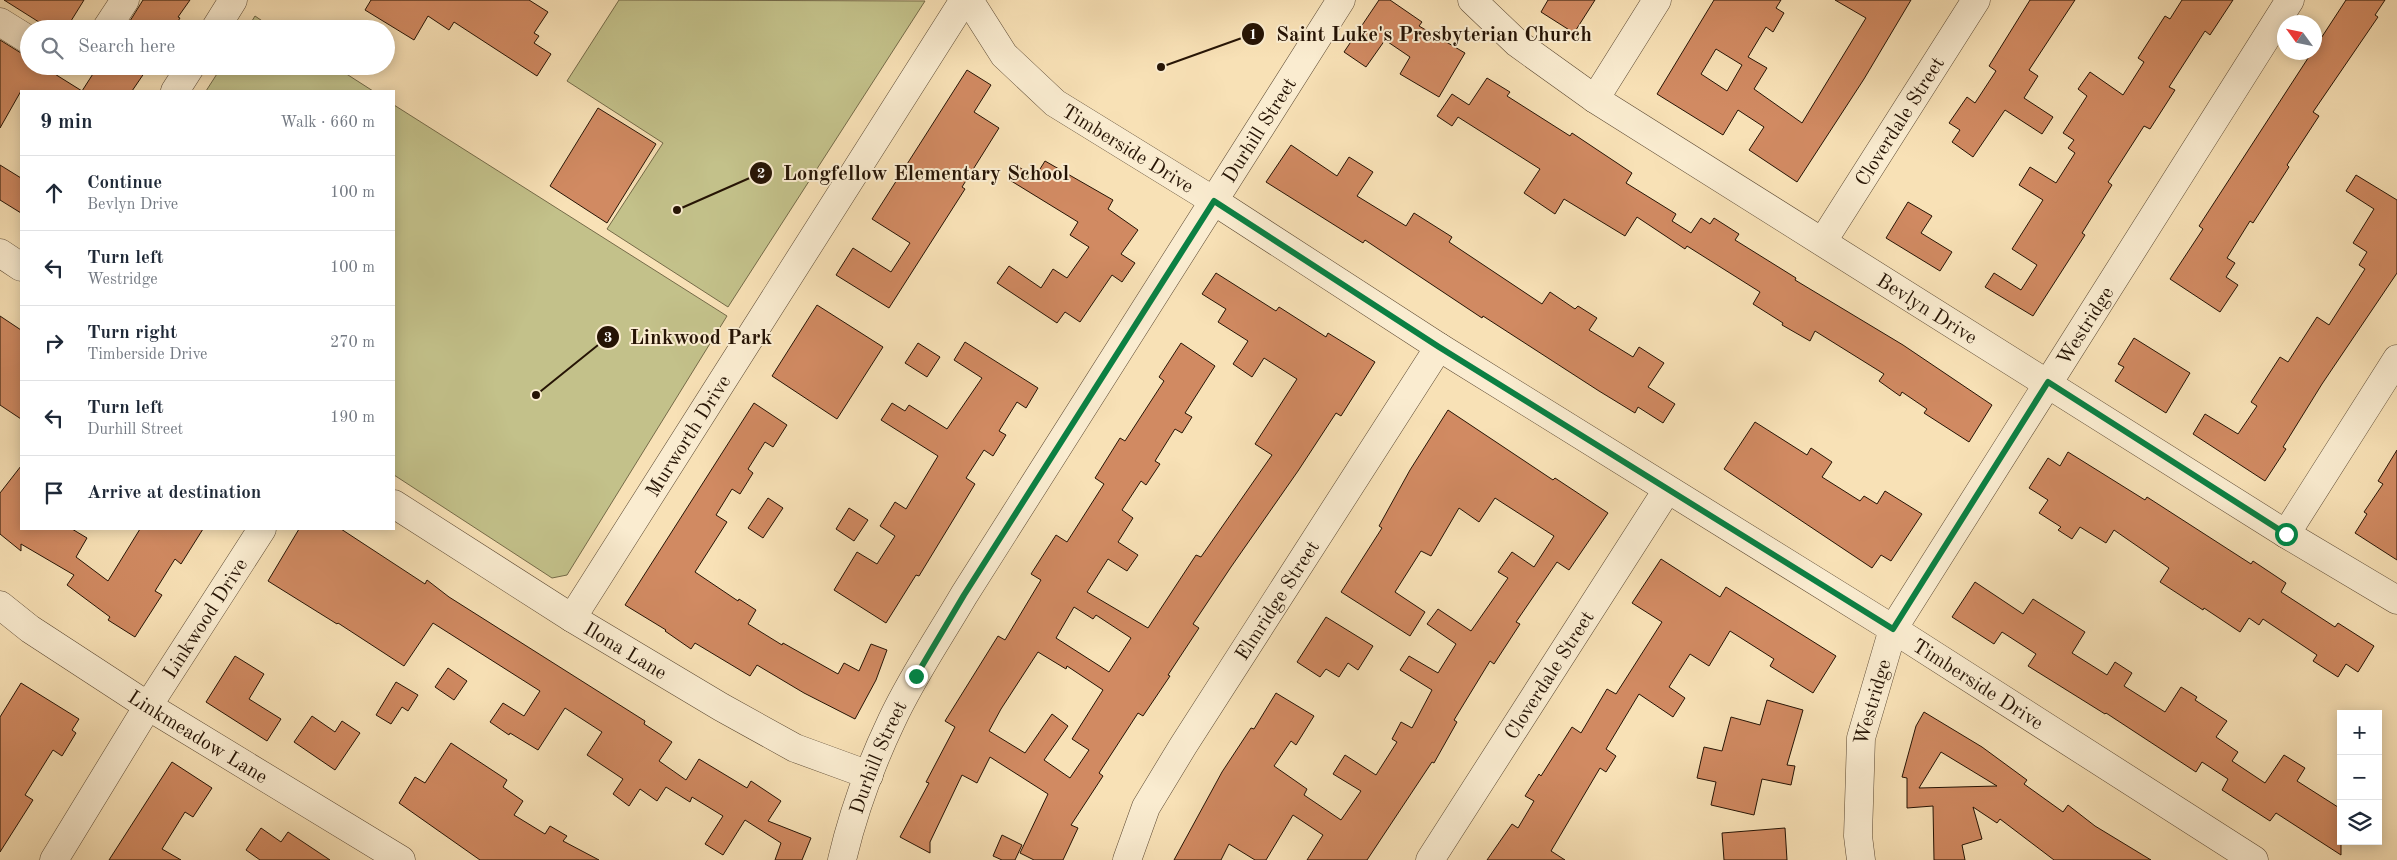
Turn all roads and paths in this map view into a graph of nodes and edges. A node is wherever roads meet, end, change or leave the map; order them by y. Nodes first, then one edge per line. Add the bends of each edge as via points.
1 (125, 0) edge
2 (234, 0) edge
3 (964, 0) edge
4 (969, 0) edge
5 (1341, 0) edge
6 (1472, 0) edge
7 (1657, 0) edge
8 (1976, 0) edge
9 (2290, 0) edge
10 (112, 20) edge
11 (221, 20) edge
12 (0, 22) edge
13 (20, 34) edge
14 (185, 75) edge
15 (176, 90) edge
16 (1595, 99) junction
17 (1214, 201) junction
18 (1823, 241) junction
19 (0, 253) edge
20 (20, 266) edge
21 (1439, 347) junction
22 (2397, 359) edge
23 (2048, 382) junction
24 (1667, 490) junction
25 (395, 505) edge
26 (261, 530) edge
27 (2286, 534) junction
28 (2397, 600) edge
29 (0, 605) edge
30 (572, 618) junction
31 (1893, 629) junction
32 (148, 706) junction
33 (869, 775) junction
34 (385, 856) edge
35 (54, 860) edge
36 (842, 860) edge
37 (1127, 860) edge
38 (1430, 860) edge
39 (1861, 860) edge
40 (2254, 860) edge

1 - 10 street
2 - 11 street
3 - 30 street, Murworth Drive
4 - 17 street, Timberside Drive via 1004,55 1055,103
5 - 17 street, Durhill Street
6 - 16 street, Bevlyn Drive via 1517,44
7 - 16 street
8 - 18 street, Cloverdale Street
9 - 23 street, Westridge
12 - 13 street
14 - 15 street
16 - 18 street, Bevlyn Drive
17 - 21 street, Timberside Drive
17 - 33 street, Durhill Street via 964,595 892,720
18 - 23 street, Bevlyn Drive
19 - 20 street
21 - 24 street, Timberside Drive
21 - 37 street, Elmridge Street via 1183,746 1146,807
22 - 27 street
23 - 27 street, Bevlyn Drive
23 - 31 street, Westridge
24 - 31 street, Timberside Drive
24 - 38 street, Cloverdale Street
25 - 30 street, Ilona Lane
26 - 32 street, Linkwood Drive
27 - 28 street, Bevlyn Drive
29 - 32 street, Linkmeadow Lane via 30,629
30 - 33 street, Ilona Lane via 795,748
31 - 39 street, Westridge via 1862,738 1858,836
31 - 40 street, Timberside Drive
32 - 34 street, Linkmeadow Lane
32 - 35 street, Linkwood Drive
33 - 36 street, Durhill Street

